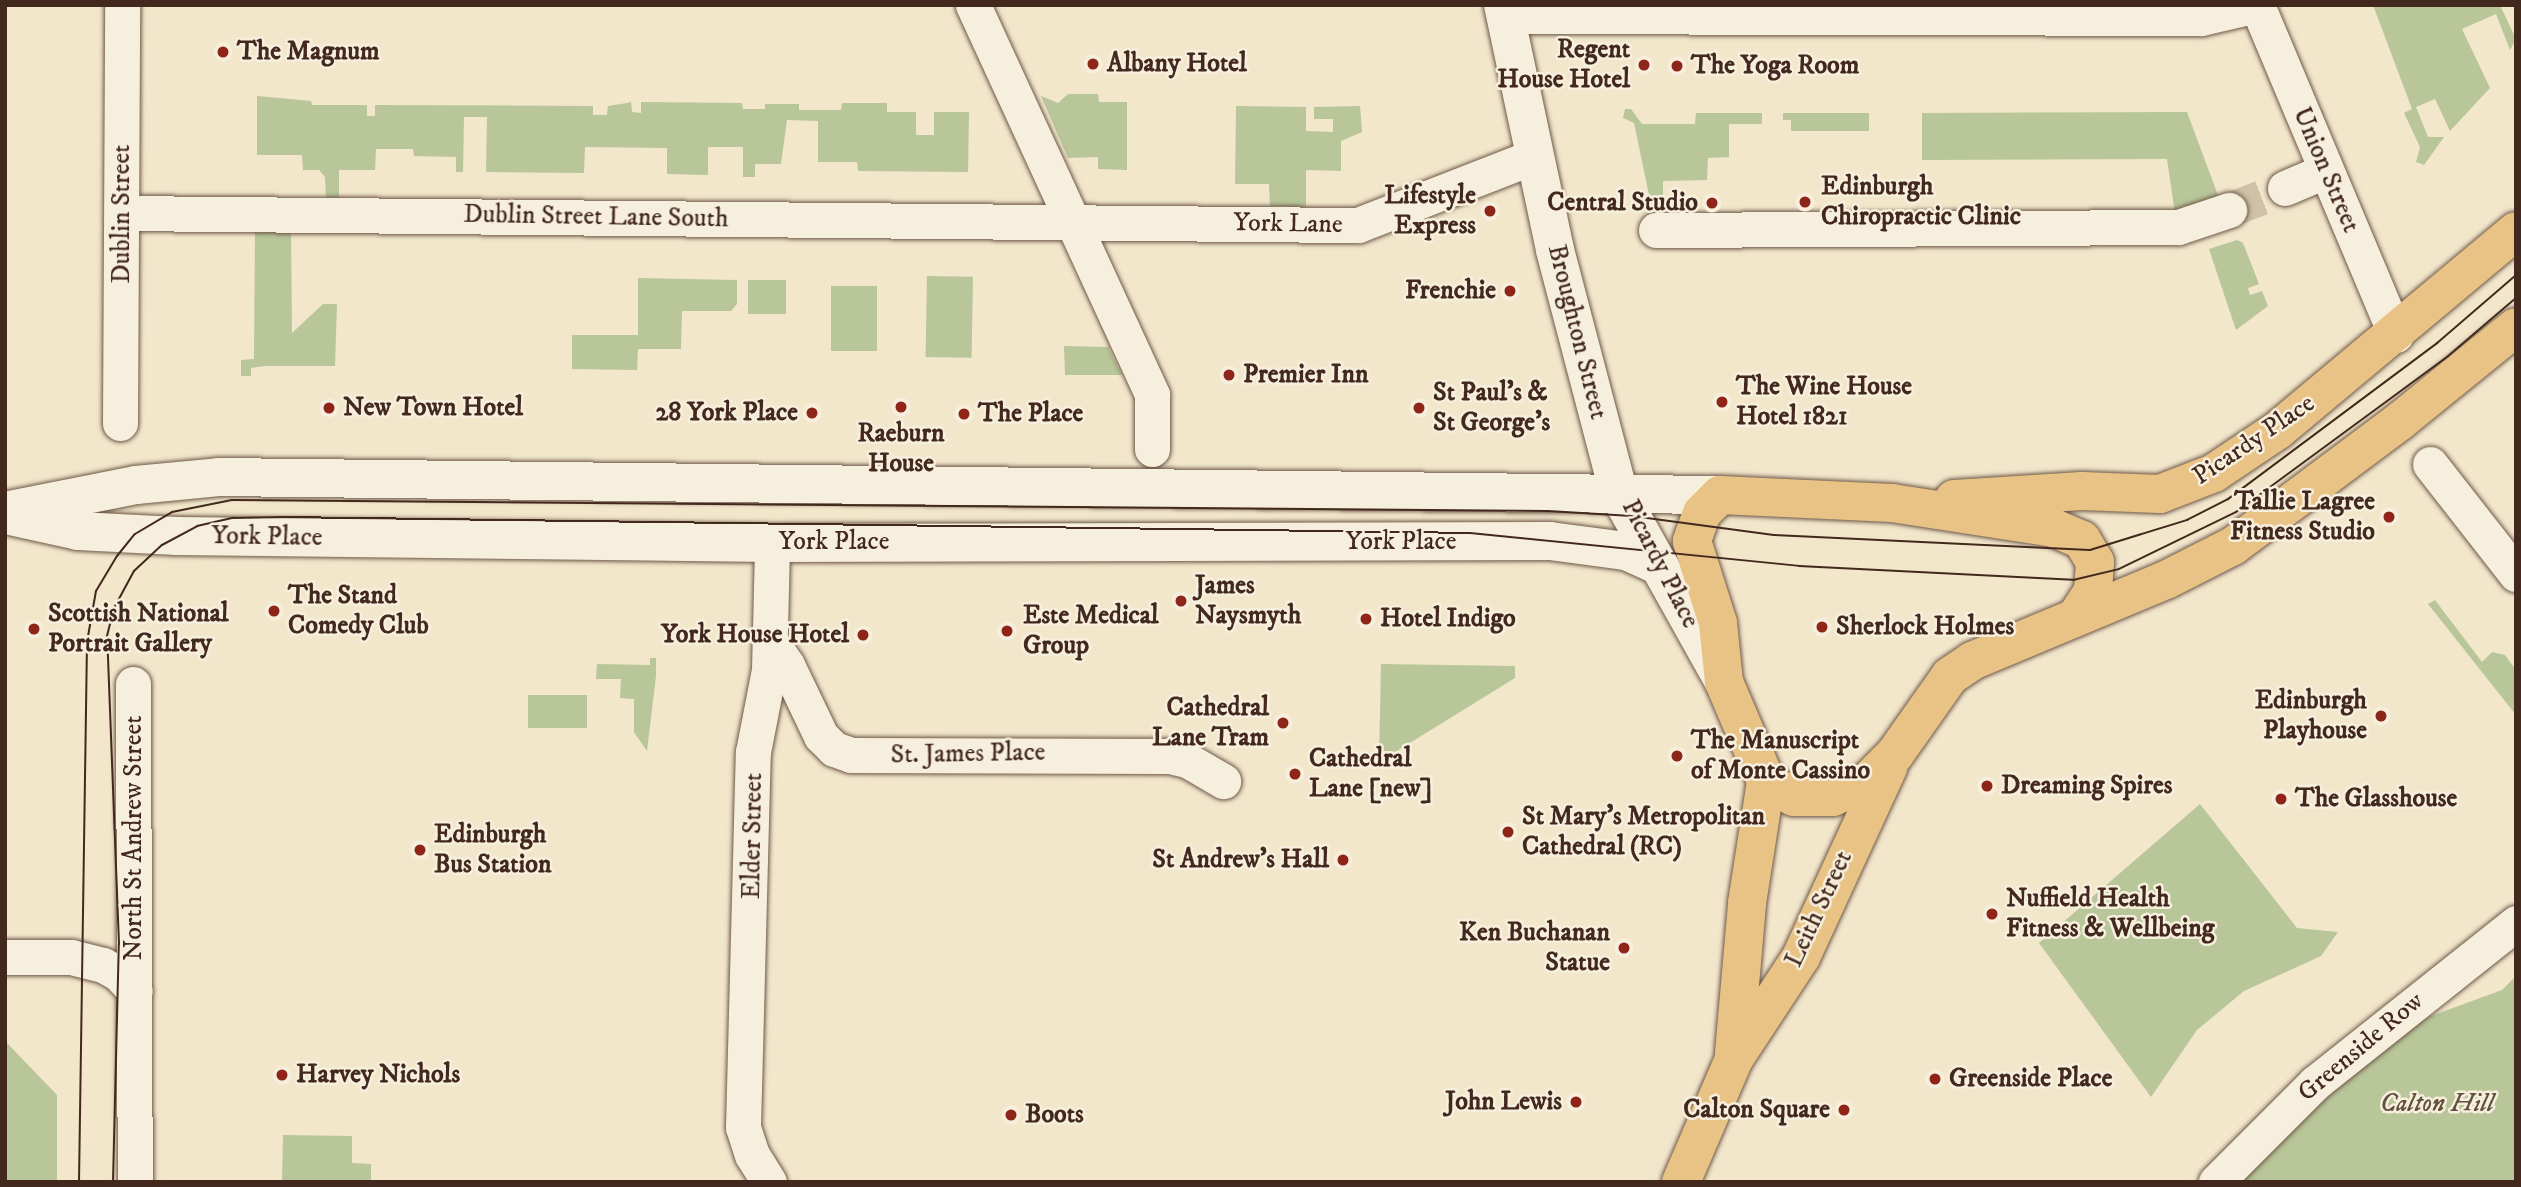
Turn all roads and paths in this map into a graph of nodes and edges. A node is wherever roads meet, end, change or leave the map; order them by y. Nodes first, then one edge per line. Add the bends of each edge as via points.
1 (122, 5) edge
2 (973, 5) edge
3 (2257, 5) edge
4 (1779, 10) edge
5 (1504, 11) edge
6 (1535, 156) junction
7 (2325, 172) junction
8 (2285, 188) tunnel mouth
9 (2229, 210) tunnel mouth
10 (122, 213) junction
11 (1071, 221) junction
12 (1656, 230) dead end
13 (2516, 231) edge
14 (2516, 327) edge
15 (2396, 335) junction
16 (120, 424) dead end
17 (1152, 449) dead end
18 (2430, 464) dead end
19 (772, 485) junction
20 (1619, 494) junction
21 (1720, 495) junction
22 (1892, 503) junction
23 (5, 513) edge
24 (772, 542) junction
25 (1660, 566) junction
26 (2516, 574) edge
27 (2076, 617) junction
28 (771, 642) junction
29 (1724, 682) junction
30 (133, 684) dead end
31 (1895, 754) junction
32 (1223, 781) dead end
33 (1766, 781) junction
34 (2516, 923) edge
35 (5, 957) edge
36 (135, 991) junction
37 (1734, 1059) junction
38 (135, 1182) edge
39 (769, 1182) edge
40 (1681, 1182) edge
41 (2216, 1182) edge

1 - 10 street, Dublin Street
2 - 11 street
3 - 4 street via 2201,18
3 - 7 street, Union Street
4 - 5 street
5 - 6 street, Broughton Street
6 - 11 street, York Lane via 1358,225
6 - 20 street, Broughton Street
7 - 8 street
7 - 15 street, Union Street
9 - 12 street via 2178,227
10 - 11 street, Dublin Street Lane South
10 - 16 street, Dublin Street
11 - 17 street via 1152,395
13 - 15 main road, Picardy Place
14 - 27 main road via 2233,546
15 - 22 main road, Picardy Place via 2278,430 2214,473 2184,487 2160,494 2082,491
18 - 26 street
19 - 20 street, York Place
19 - 23 street, York Place via 219,477 136,485
19 - 24 street, Elder Street
20 - 21 street, Picardy Place
20 - 25 street, Picardy Place
21 - 22 main road, Picardy Place
21 - 29 main road, Picardy Place via 1702,513 1692,541 1718,623
22 - 27 main road, Picardy Place via 2054,528 2082,540 2095,562 2096,577 2089,601
23 - 24 street, York Place via 78,531 177,536
24 - 25 street, York Place via 1550,541 1626,551
24 - 28 street, Elder Street
25 - 29 street, Picardy Place
27 - 31 main road via 1972,661 1950,676
28 - 32 street, St. James Place via 821,736 834,749 850,755 1169,756 1187,760
28 - 39 street, Elder Street via 753,752 743,1127 752,1155
29 - 33 main road, Picardy Place
30 - 36 street, North St Andrew Street
31 - 33 main road via 1867,782 1833,797 1794,797
31 - 37 main road, Leith Street via 1801,957
33 - 37 main road, Leith Street via 1747,903
34 - 41 street, Greenside Row via 2315,1083
35 - 36 street via 71,957 103,965
36 - 38 street, North St Andrew Street
37 - 40 main road, Leith Street

